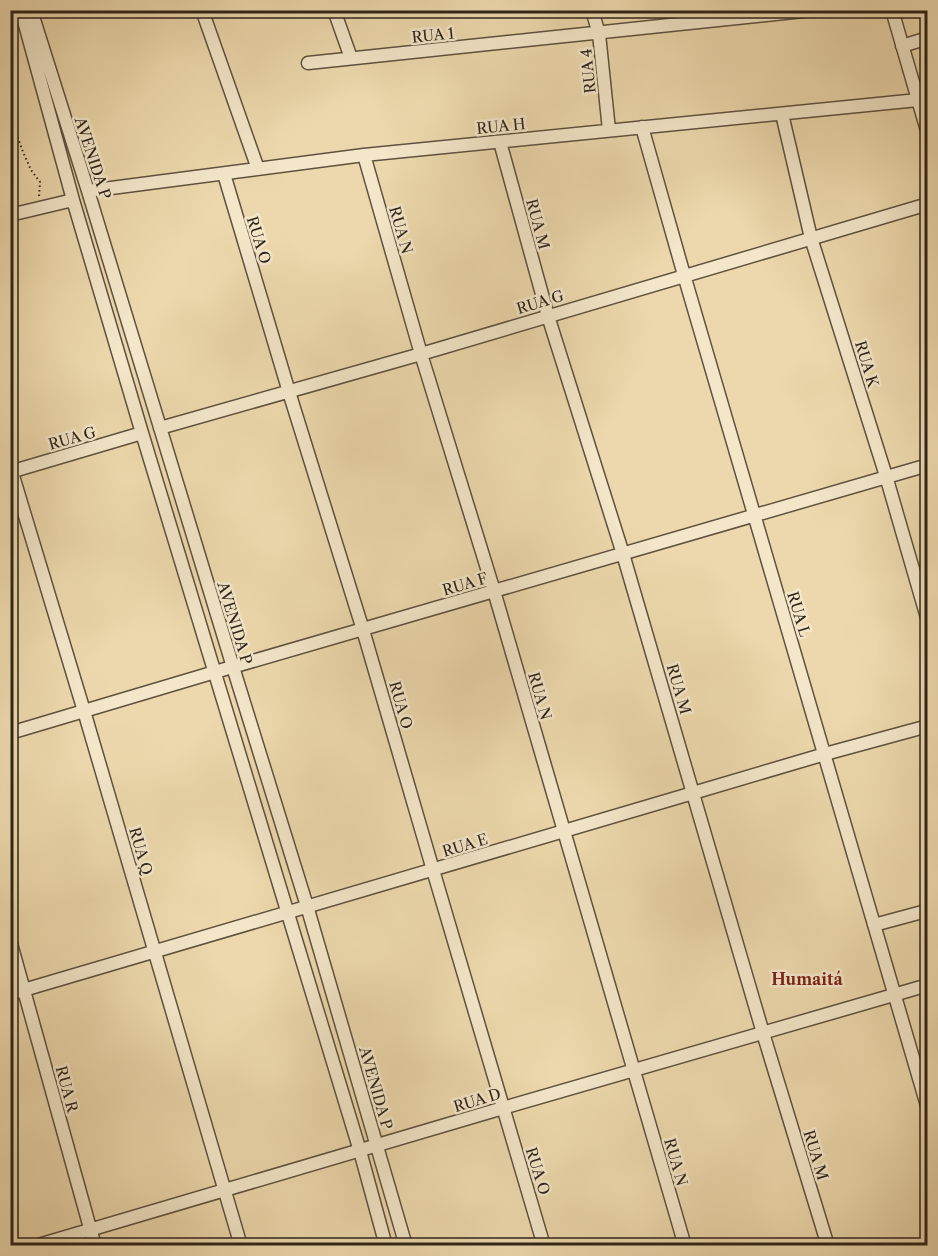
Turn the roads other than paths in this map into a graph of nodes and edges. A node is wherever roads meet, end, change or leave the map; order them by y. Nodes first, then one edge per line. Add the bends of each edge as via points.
1 (21, 10) edge
2 (31, 10) edge
3 (202, 10) edge
4 (334, 10) edge
5 (592, 10) edge
6 (813, 10) edge
7 (892, 10) edge
8 (796, 11) edge
9 (697, 16) edge
10 (599, 33) junction
11 (927, 38) edge
12 (902, 46) junction
13 (351, 58) junction
14 (308, 63) dead end
15 (918, 100) junction
16 (782, 114) junction
17 (642, 127) junction
18 (609, 130) junction
19 (927, 134) edge
20 (500, 142) junction
21 (364, 155) junction
22 (258, 170) junction
23 (224, 174) junction
24 (88, 191) junction
25 (73, 200) junction
26 (927, 204) edge
27 (10, 215) edge
28 (811, 238) junction
29 (684, 275) junction
30 (548, 316) junction
31 (421, 354) junction
32 (289, 392) junction
33 (160, 428) junction
34 (141, 433) junction
35 (927, 465) edge
36 (11, 470) edge
37 (886, 476) junction
38 (754, 515) junction
39 (623, 554) junction
40 (494, 591) junction
41 (927, 621) edge
42 (363, 630) junction
43 (233, 667) junction
44 (215, 672) junction
45 (84, 711) junction
46 (927, 726) edge
47 (10, 732) edge
48 (825, 754) junction
49 (693, 793) junction
50 (564, 831) junction
51 (433, 870) junction
52 (307, 906) junction
53 (287, 911) junction
54 (926, 911) edge
55 (874, 925) junction
56 (10, 940) edge
57 (154, 951) junction
58 (927, 985) edge
59 (24, 989) junction
60 (10, 994) edge
61 (894, 995) junction
62 (763, 1033) junction
63 (633, 1071) junction
64 (503, 1108) junction
65 (927, 1109) edge
66 (377, 1146) junction
67 (360, 1151) junction
68 (225, 1190) junction
69 (90, 1229) junction
70 (927, 1244) edge
71 (35, 1245) edge
72 (95, 1245) edge
73 (241, 1245) edge
74 (386, 1245) edge
75 (406, 1245) edge
76 (544, 1245) edge
77 (685, 1245) edge
78 (828, 1245) edge
79 (923, 1245) edge

1 - 25 street, AVENIDA P
2 - 24 street, AVENIDA P
3 - 22 street
4 - 13 street
5 - 10 street, RUA 4
6 - 8 street, RUA 1
7 - 12 street
8 - 9 street, RUA 1
9 - 10 street, RUA 1
10 - 13 street, RUA 1
10 - 18 street, RUA 4
11 - 12 street
12 - 15 street
13 - 14 street, RUA 1
15 - 16 street, RUA H
15 - 19 street
16 - 17 street, RUA H
16 - 28 street, RUA K
17 - 18 street, RUA H
17 - 29 street, RUA L
18 - 20 street, RUA H
20 - 21 street, RUA H
20 - 30 street, RUA M
21 - 22 street, RUA H
21 - 31 street, RUA N
22 - 23 street, RUA H
23 - 24 street, RUA H
23 - 32 street, RUA O
24 - 33 street, AVENIDA P
25 - 27 street
25 - 34 street, AVENIDA P
26 - 28 street, RUA G
28 - 29 street, RUA G
28 - 37 street, RUA K
29 - 30 street, RUA G
29 - 38 street, RUA L
30 - 31 street, RUA G
30 - 39 street, RUA M
31 - 32 street, RUA G
31 - 40 street, RUA N
32 - 33 street, RUA G
32 - 42 street, RUA O
33 - 43 street, AVENIDA P
34 - 36 street, RUA G
34 - 44 street, AVENIDA P
35 - 37 street, RUA F
36 - 45 street, RUA Q
37 - 38 street, RUA F
37 - 41 street, RUA K
38 - 39 street, RUA F
38 - 48 street, RUA L
39 - 40 street, RUA F
39 - 49 street, RUA M
40 - 42 street, RUA F
40 - 50 street, RUA N
42 - 43 street, RUA F
42 - 51 street, RUA O
43 - 44 street, RUA F
43 - 52 street, AVENIDA P
44 - 45 street, RUA F
44 - 53 street, AVENIDA P
45 - 47 street, RUA F
45 - 57 street, RUA Q
46 - 48 street, RUA E
48 - 49 street, RUA E
48 - 55 street, RUA L
49 - 50 street, RUA E
49 - 62 street, RUA M
50 - 51 street, RUA E
50 - 63 street, RUA N
51 - 52 street, RUA E
51 - 64 street, RUA O
52 - 53 street, RUA E
52 - 66 street, AVENIDA P
53 - 57 street, RUA E
53 - 67 street, AVENIDA P
54 - 55 street
55 - 61 street, RUA L
56 - 59 street, RUA R
57 - 59 street, RUA E
57 - 68 street, RUA Q
58 - 61 street, RUA D
59 - 60 street, RUA E
59 - 69 street, RUA R
61 - 62 street, RUA D
61 - 65 street, RUA L
62 - 63 street, RUA D
62 - 78 street, RUA M
63 - 64 street, RUA D
63 - 77 street, RUA N
64 - 66 street, RUA D
64 - 76 street, RUA O
66 - 67 street, RUA D
66 - 75 street, AVENIDA P
67 - 68 street, RUA D
67 - 74 street, AVENIDA P
68 - 69 street, RUA D
68 - 73 street, RUA Q
69 - 71 street, RUA D
69 - 72 street, RUA R
70 - 79 street

